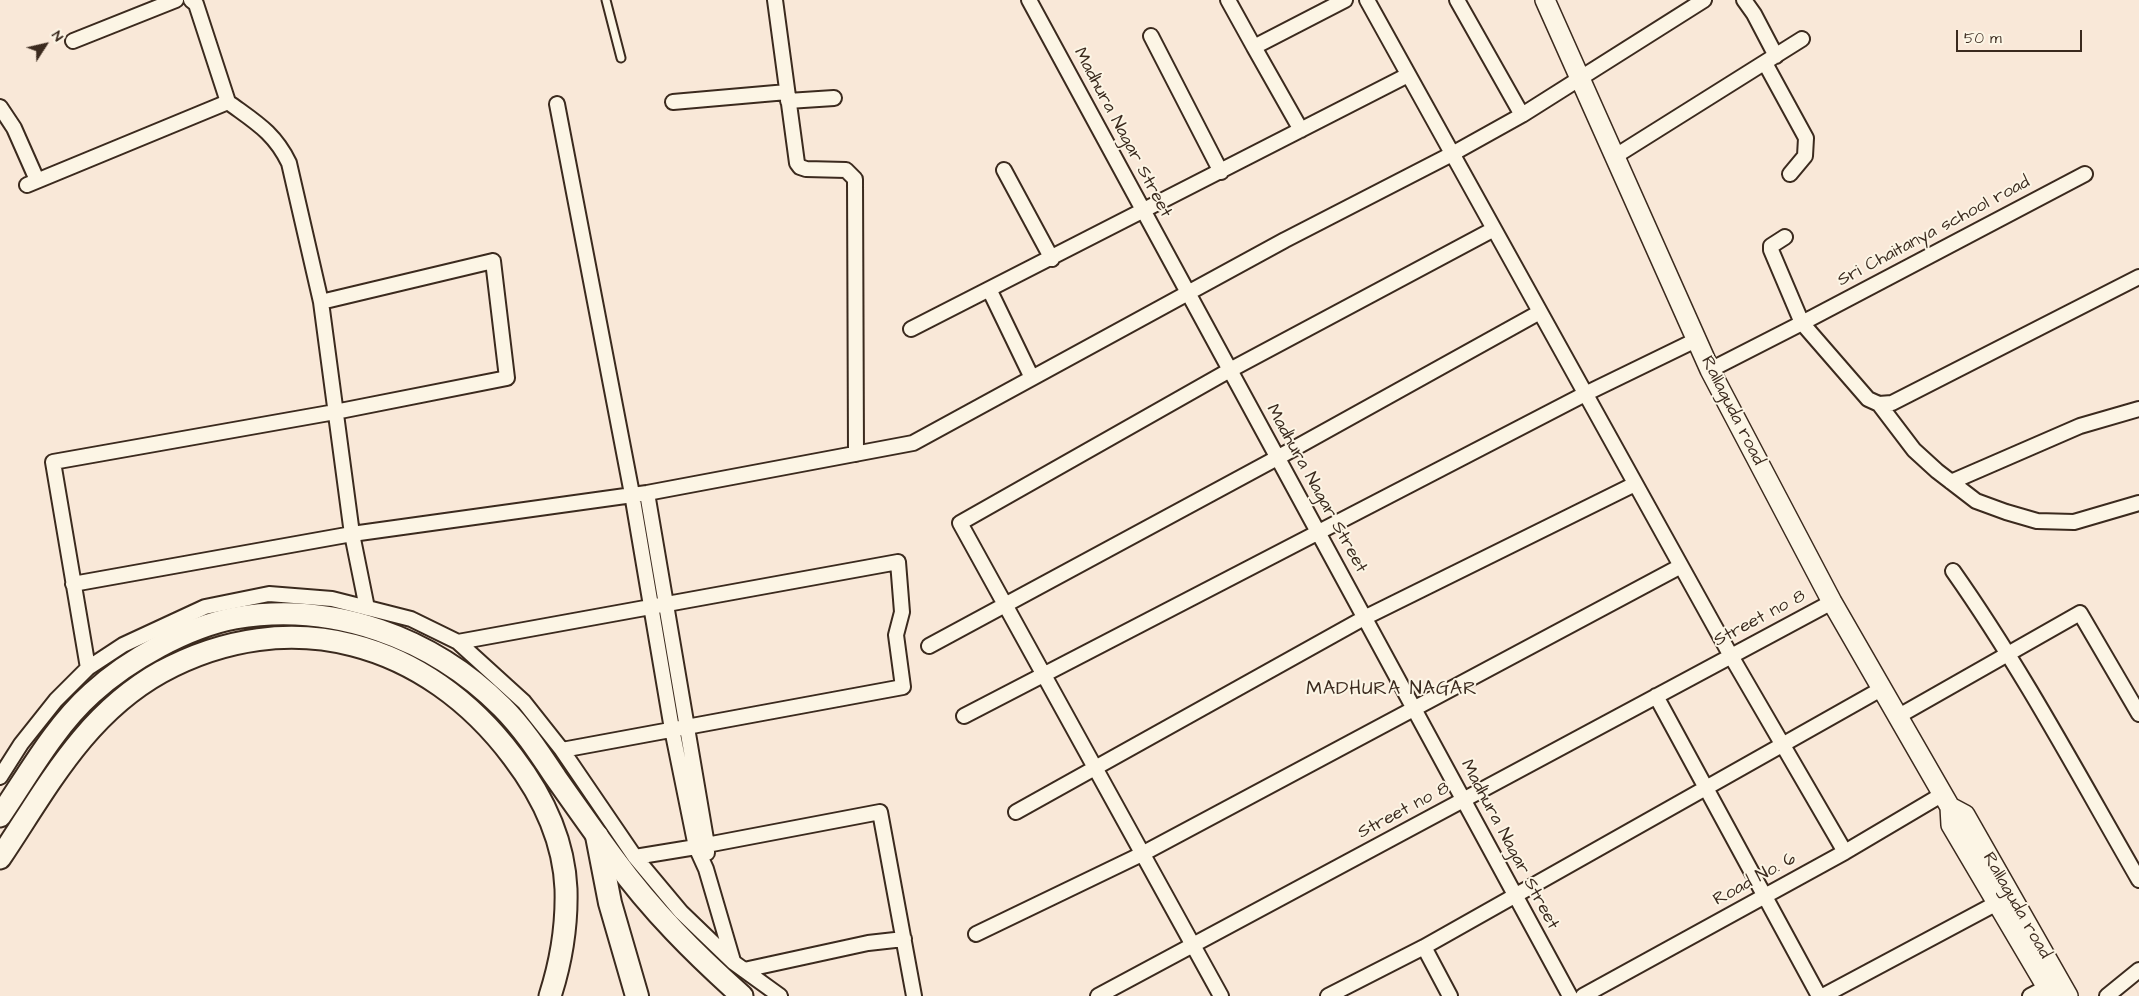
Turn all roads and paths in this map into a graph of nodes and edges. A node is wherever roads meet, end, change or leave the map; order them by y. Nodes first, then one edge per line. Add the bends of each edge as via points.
1 (176, 0) edge
2 (191, 0) edge
3 (606, 0) edge
4 (775, 0) edge
5 (1029, 0) edge
6 (1228, 0) edge
7 (1345, 0) edge
8 (1366, 0) edge
9 (1457, 0) edge
10 (1546, 0) edge
11 (1704, 0) edge
12 (1744, 0) edge
13 (1151, 36) dead end
14 (1802, 39) dead end
15 (73, 40) dead end
16 (1254, 47) junction
17 (621, 58) dead end
18 (1770, 59) junction
19 (1408, 75) junction
20 (1580, 79) junction
21 (788, 97) junction
22 (834, 98) dead end
23 (228, 102) junction
24 (673, 102) dead end
25 (557, 104) dead end
26 (0, 108) edge
27 (1522, 115) junction
28 (1301, 130) junction
29 (1452, 154) junction
30 (1614, 157) junction
31 (1004, 170) dead end
32 (1221, 172) junction
33 (1790, 174) dead end
34 (2084, 174) dead end
35 (1143, 211) junction
36 (1494, 229) junction
37 (1785, 237) dead end
38 (1052, 259) junction
39 (2139, 277) edge
40 (989, 290) junction
41 (1188, 293) junction
42 (321, 302) junction
43 (1540, 312) junction
44 (1802, 323) junction
45 (911, 329) dead end
46 (1696, 340) junction
47 (1230, 370) junction
48 (1710, 370) junction
49 (1032, 378) junction
50 (1585, 394) junction
51 (1879, 404) junction
52 (2139, 409) edge
53 (335, 412) junction
54 (856, 454) junction
55 (1277, 458) junction
56 (1951, 482) junction
57 (1636, 484) junction
58 (647, 493) junction
59 (632, 494) junction
60 (2139, 503) edge
61 (1318, 532) junction
62 (352, 534) junction
63 (1681, 566) junction
64 (1953, 571) dead end
65 (73, 584) junction
66 (1832, 602) junction
67 (666, 604) junction
68 (1005, 606) junction
69 (651, 607) junction
70 (367, 608) junction
71 (1364, 618) junction
72 (458, 642) junction
73 (929, 646) dead end
74 (2007, 654) junction
75 (1731, 656) junction
76 (88, 668) junction
77 (1043, 675) junction
78 (1883, 688) junction
79 (1656, 696) junction
80 (1414, 709) junction
81 (2139, 714) edge
82 (964, 716) dead end
83 (1897, 716) junction
84 (687, 727) junction
85 (672, 729) junction
86 (1781, 744) junction
87 (562, 750) junction
88 (1095, 768) junction
89 (0, 777) edge
90 (1705, 788) junction
91 (1463, 800) junction
92 (1952, 810) junction
93 (1016, 812) dead end
94 (0, 816) edge
95 (597, 836) junction
96 (701, 846) junction
97 (1844, 852) junction
98 (1142, 854) junction
99 (635, 856) junction
100 (0, 858) edge
101 (2139, 880) edge
102 (1515, 895) junction
103 (1764, 896) junction
104 (1997, 903) junction
105 (976, 934) dead end
106 (904, 939) junction
107 (1193, 945) junction
108 (1424, 947) junction
109 (738, 966) junction
110 (2139, 970) edge
111 (2050, 992) edge
112 (550, 996) edge
113 (637, 996) edge
114 (742, 996) edge
115 (780, 996) edge
116 (914, 996) edge
117 (1098, 996) edge
118 (1221, 996) edge
119 (1328, 996) edge
120 (1450, 996) edge
121 (1570, 996) edge
122 (1583, 996) edge
123 (1818, 996) edge
124 (1823, 996) edge
125 (2030, 996) edge
126 (2068, 996) edge
127 (2107, 996) edge

1 - 15 street
2 - 23 street via 196,4
3 - 17 lane
4 - 21 street
5 - 35 street, Madhura Nagar Street
6 - 16 street
7 - 16 street
8 - 19 street
9 - 27 street
10 - 20 main road, Rallaguda road
11 - 20 street
12 - 18 street via 1754,14
13 - 32 street
14 - 18 street
16 - 28 street
18 - 30 street
18 - 33 street via 1806,138 1805,156
19 - 28 street
19 - 29 street
20 - 27 street
20 - 30 main road, Rallaguda road
21 - 22 street
21 - 24 street
21 - 54 street via 800,168 846,170 855,179
23 - 26 street via 32,183 14,128
23 - 42 street via 270,133 289,163
25 - 59 street
27 - 29 street
28 - 32 street
29 - 36 street
29 - 41 street
30 - 46 main road, Rallaguda road
31 - 38 street
32 - 35 street
34 - 44 street, Sri Chaitanya school road
35 - 38 street
35 - 41 street, Madhura Nagar Street
36 - 43 street
36 - 47 street
37 - 44 street via 1771,246 1771,250
38 - 40 street
39 - 51 street via 1892,402
40 - 45 street
40 - 49 street
41 - 47 street, Madhura Nagar Street
41 - 49 street
42 - 53 street
42 - 53 street via 493,261 507,378
43 - 50 street
43 - 55 street
44 - 48 street, Sri Chaitanya school road
44 - 51 street via 1868,399
46 - 48 main road, Rallaguda road
46 - 50 street
47 - 55 street, Madhura Nagar Street
47 - 68 street via 960,523
48 - 66 main road, Rallaguda road
49 - 54 street via 913,444
50 - 57 street
50 - 61 street
51 - 56 street via 1914,450
52 - 56 street via 2080,426
53 - 62 street
53 - 65 street via 53,462
54 - 58 street
55 - 61 street, Madhura Nagar Street
55 - 68 street
56 - 60 street via 1976,501 2037,521 2074,522
57 - 63 street
57 - 71 street
58 - 59 street
58 - 67 street
59 - 62 street
59 - 69 street
61 - 71 street, Madhura Nagar Street
61 - 77 street
62 - 65 street
62 - 70 street
63 - 75 street
63 - 80 street
64 - 74 street
65 - 76 street
66 - 75 street, Street no 8
66 - 78 main road, Rallaguda road
67 - 69 street
67 - 84 street
67 - 84 street via 898,562 902,612 896,635 903,687
68 - 73 street
68 - 77 street
69 - 72 street
69 - 85 street
70 - 72 street via 410,619
70 - 76 street via 332,599 269,594 206,607 123,645
71 - 80 street, Madhura Nagar Street
71 - 88 street
72 - 87 street via 524,702
74 - 81 street via 2080,613
74 - 83 street
74 - 101 street
75 - 79 street, Street no 8
75 - 86 street
76 - 89 street via 56,700
77 - 82 street
77 - 88 street
78 - 83 main road, Rallaguda road
78 - 86 street
79 - 90 street
79 - 91 street, Street no 8
80 - 91 street, Madhura Nagar Street
80 - 98 street
83 - 92 main road, Rallaguda road
84 - 85 street
84 - 96 street
85 - 87 street
85 - 96 street
86 - 90 street
86 - 97 street
87 - 99 street
88 - 93 street
88 - 98 street
90 - 102 street
90 - 103 street
91 - 102 street, Madhura Nagar Street
91 - 107 street, Street no 8
92 - 97 street, Road No. 6
92 - 104 main road, Rallaguda road
92 - 126 main road, Rallaguda road
94 - 95 main road via 69,717 91,693 120,671 151,651 205,627 234,618 277,614 357,622 391,634 448,662 503,708 533,744
95 - 113 highway via 610,902
95 - 114 main road via 670,929
96 - 99 street
96 - 106 street via 880,812
96 - 109 street
97 - 103 street, Road No. 6
98 - 105 street
98 - 107 street
99 - 109 street via 681,912
100 - 112 main road via 71,749 124,696 161,672 220,649 261,639 292,636 354,646 384,654 450,691 477,714 530,779 546,809 558,843 566,887 565,927
102 - 108 street
102 - 121 street, Madhura Nagar Street
103 - 122 street, Road No. 6
103 - 123 street
104 - 111 main road, Rallaguda road
104 - 124 street
106 - 109 street
106 - 116 street
107 - 117 street, Street no 8
107 - 118 street
108 - 119 street
108 - 120 street
109 - 115 street
110 - 127 street
111 - 125 street

